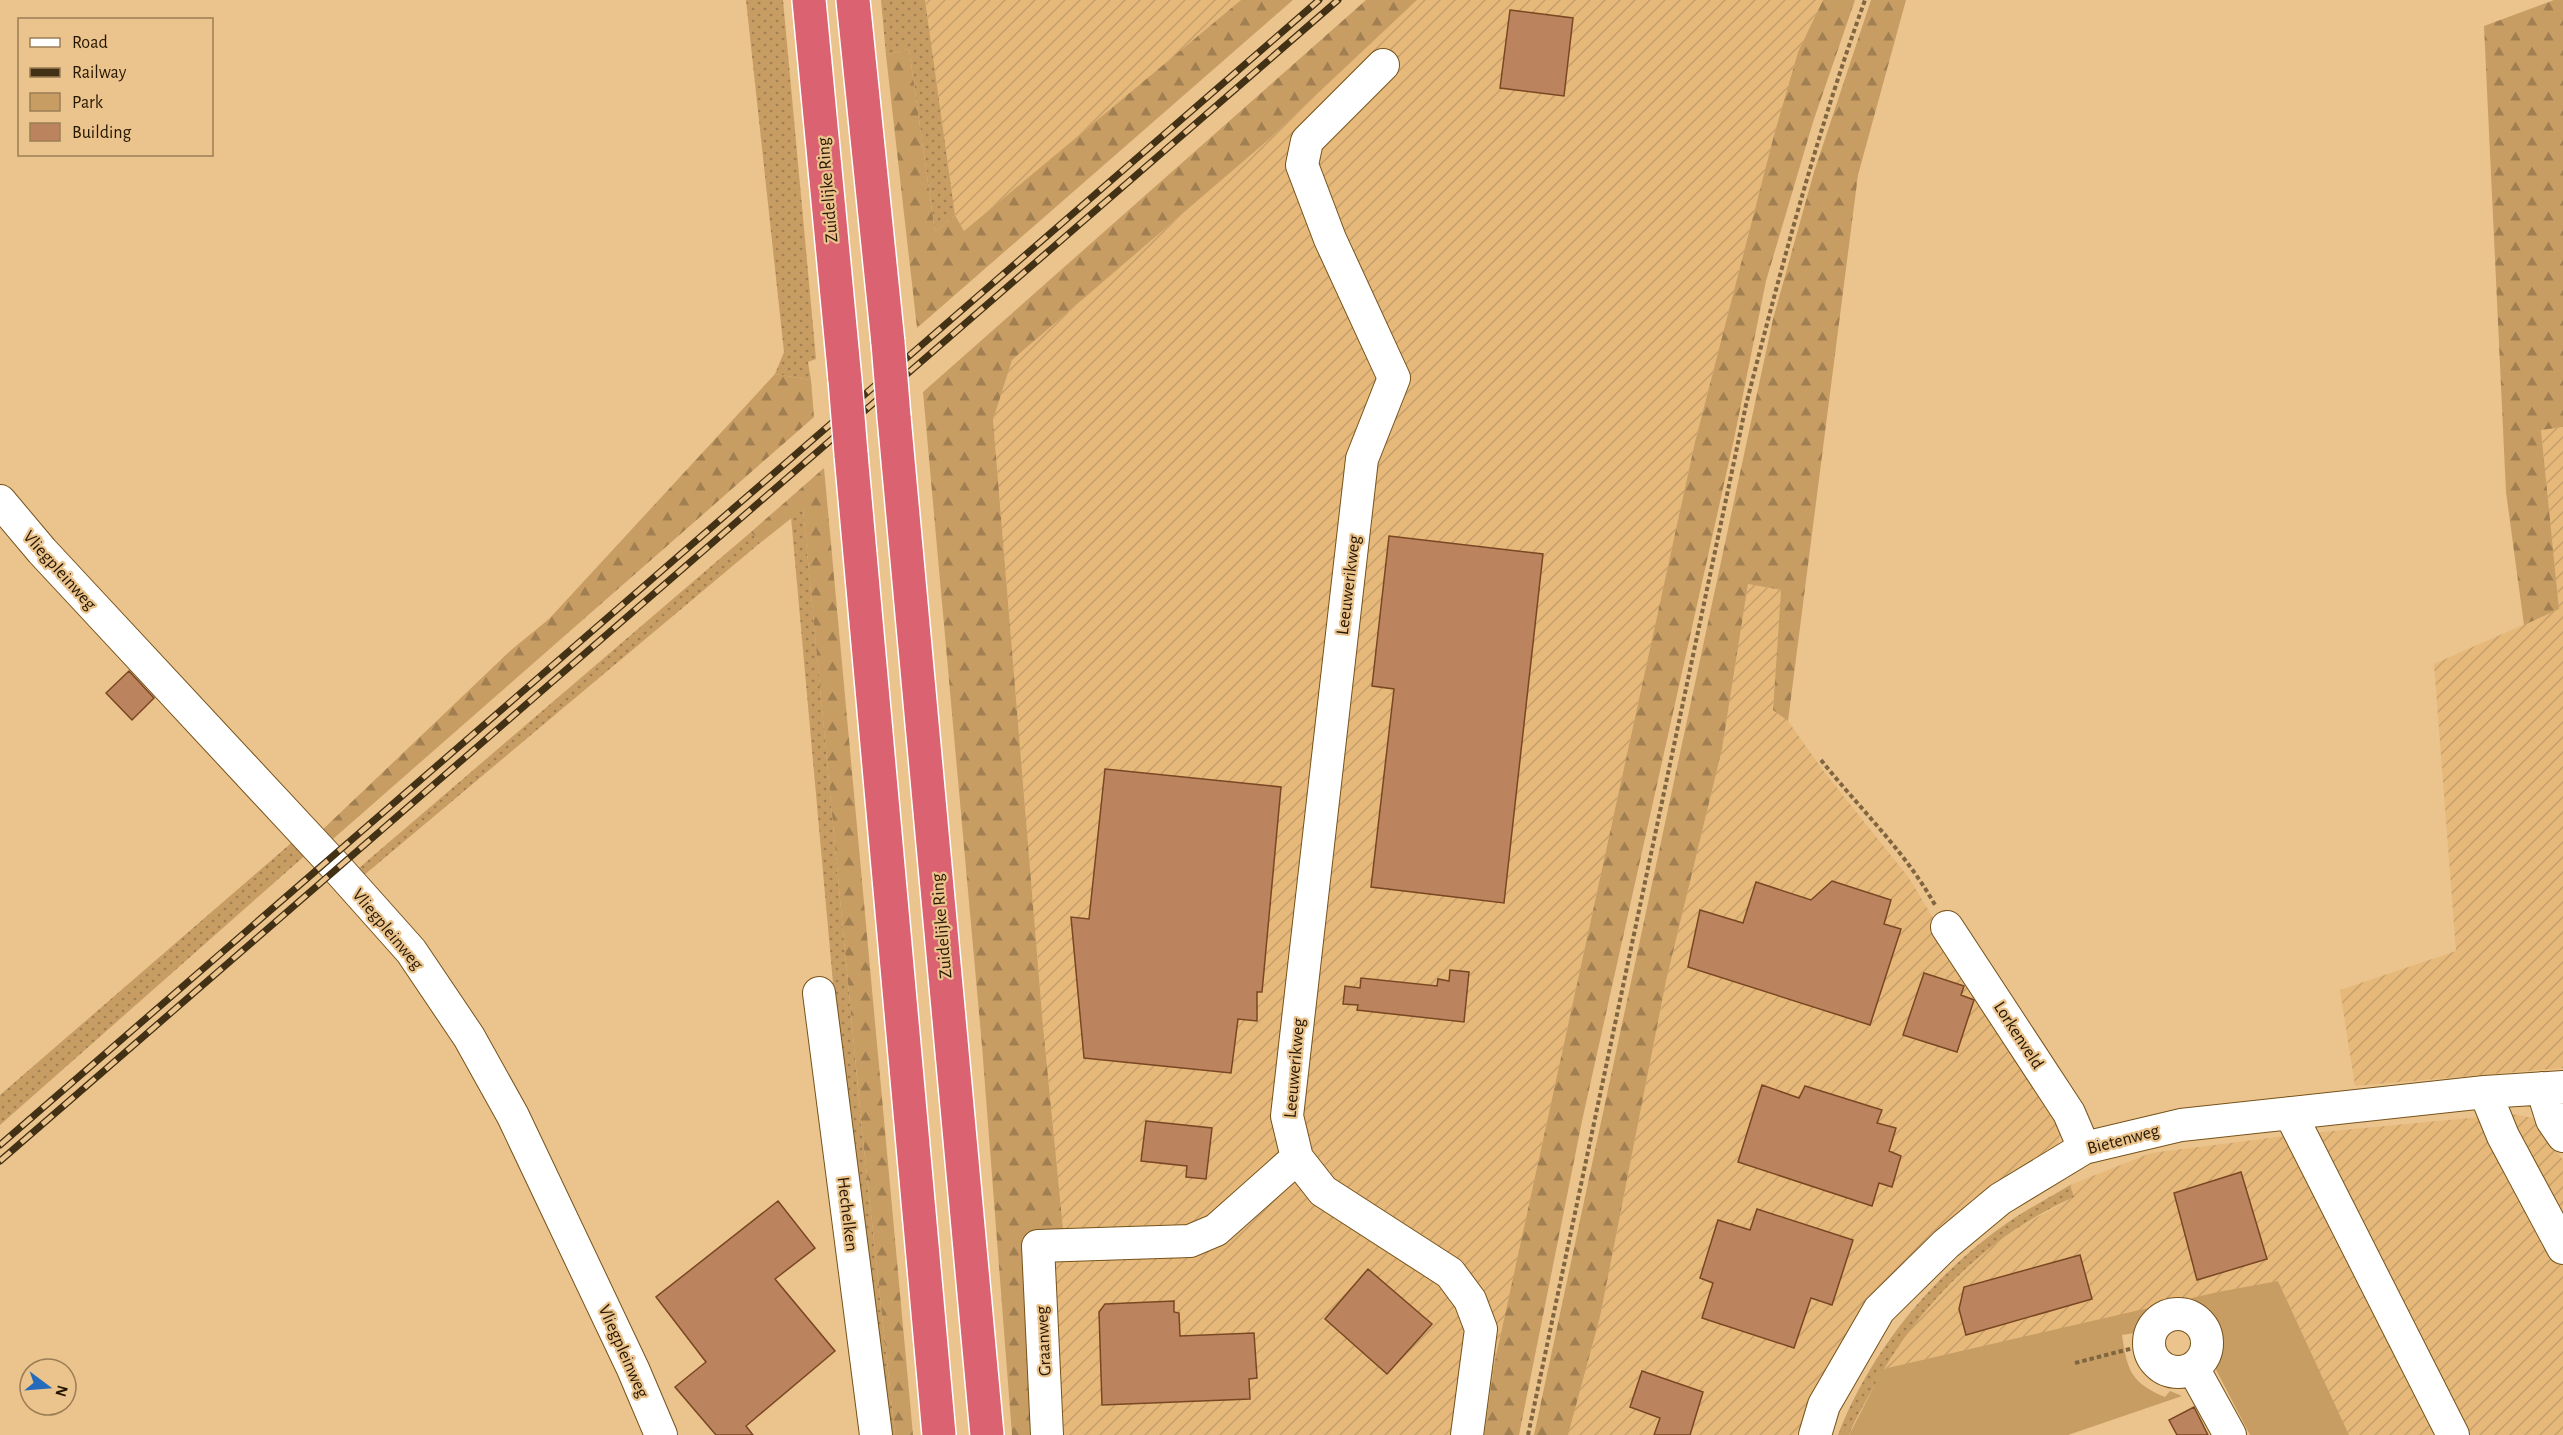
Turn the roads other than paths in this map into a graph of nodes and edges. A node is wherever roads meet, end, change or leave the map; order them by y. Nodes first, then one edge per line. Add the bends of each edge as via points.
1 (808, 0) edge
2 (853, 0) edge
3 (1383, 65) dead end
4 (0, 501) edge
5 (1947, 927) road end
6 (819, 993) dead end
7 (2552, 1088) edge
8 (2486, 1092) junction
9 (2290, 1113) junction
10 (2563, 1136) edge
11 (2084, 1148) junction
12 (1297, 1158) junction
13 (2563, 1248) edge
14 (2193, 1368) junction
15 (661, 1435) edge
16 (876, 1435) edge
17 (939, 1435) edge
18 (987, 1435) edge
19 (1047, 1435) edge
20 (1467, 1435) edge
21 (1815, 1435) edge
22 (2229, 1435) edge
23 (2453, 1435) edge

1 - 17 highway, Zuidelijke Ring, bridge
2 - 18 highway, Zuidelijke Ring, bridge
3 - 12 street, Leeuwerikweg via 1307,141 1302,165 1330,239 1394,378 1362,459 1287,1116
4 - 15 street, Vliegpleinweg via 411,951 469,1038 513,1116
5 - 11 street, Lorkenveld via 2070,1113
6 - 16 street, Hechelken
7 - 8 street, Bietenweg
7 - 10 street via 2552,1120
8 - 9 street, Bietenweg
8 - 13 street via 2503,1136
9 - 11 street, Bietenweg via 2181,1125
9 - 23 street
11 - 21 street, Bietenweg via 2000,1199 1946,1244 1879,1310 1824,1405
12 - 19 street, Graanweg via 1216,1230 1190,1241 1038,1246
12 - 20 street, Leeuwerikweg via 1323,1191 1450,1273 1470,1300 1481,1329
14 - 14 street via 2166,1369 2152,1357 2152,1329 2165,1317 2175,1314 2194,1318 2201,1325 2207,1343 2205,1353
14 - 22 street

